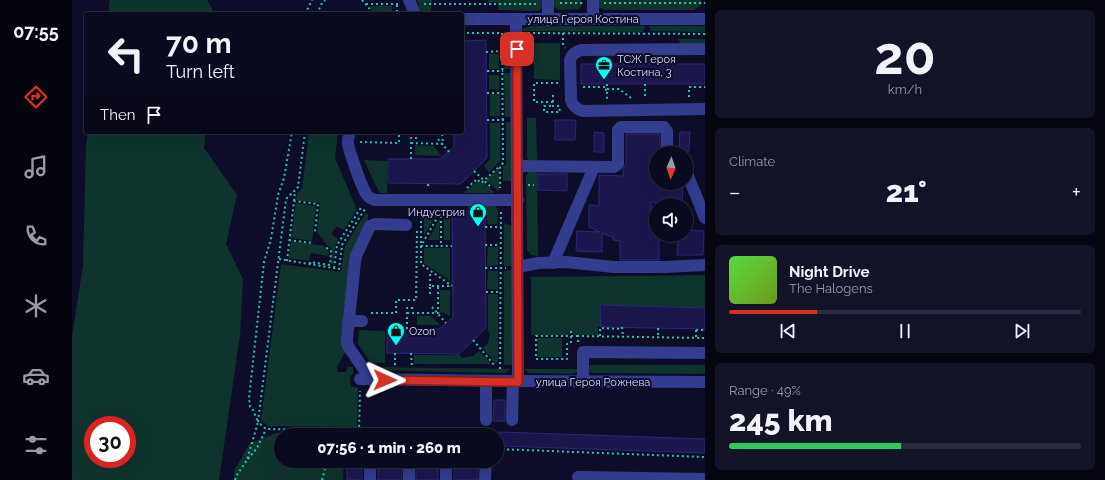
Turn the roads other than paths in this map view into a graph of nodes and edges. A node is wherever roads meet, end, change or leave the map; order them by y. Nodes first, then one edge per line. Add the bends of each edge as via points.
1 (548, 0) edge
2 (593, 0) edge
3 (403, 1) edge
4 (413, 12) edge
5 (464, 19) edge
6 (705, 19) edge
7 (516, 20) junction
8 (548, 20) junction
9 (593, 20) junction
10 (705, 49) edge
11 (705, 110) edge
12 (349, 134) edge
13 (667, 146) edge
14 (517, 166) junction
15 (594, 167) junction
16 (693, 188) edge
17 (518, 200) junction
18 (705, 218) edge
19 (411, 227) road end
20 (553, 263) junction
21 (705, 265) edge
22 (518, 268) junction
23 (705, 353) edge
24 (486, 381) junction
25 (516, 382) junction
26 (583, 382) junction
27 (705, 382) edge
28 (486, 420) dead end
29 (512, 420) dead end
30 (370, 468) edge
31 (409, 468) edge
32 (446, 468) edge
33 (486, 468) edge
34 (586, 478) edge
35 (650, 479) edge
36 (705, 479) edge
37 (370, 480) edge
38 (409, 480) edge
39 (446, 480) edge
40 (485, 480) edge

1 - 8 street
2 - 9 street
3 - 4 street
5 - 7 street, улица Героя Костина
6 - 9 street, улица Героя Костина
7 - 8 street, улица Героя Костина
7 - 14 street
8 - 9 street, улица Героя Костина
10 - 11 street via 581,50 572,55 570,60 570,98 577,109 583,111
12 - 17 street via 348,139 358,151 362,184 369,197 375,200 421,200 441,205 500,198
13 - 15 street via 667,131 664,127 621,127 618,130 618,164 614,167
14 - 15 street
14 - 17 street
15 - 20 street
16 - 18 street
17 - 22 street
19 - 24 street, улица Героя Рожнева via 375,224 370,226 356,256 355,321 347,344 366,379
20 - 21 street via 621,267
20 - 22 street
22 - 25 street
23 - 26 street via 583,352
24 - 25 street, улица Героя Рожнева
24 - 28 street
25 - 26 street, улица Героя Рожнева
25 - 29 street
26 - 27 street, улица Героя Рожнева
30 - 37 street
31 - 38 street
32 - 39 street
33 - 40 street
34 - 35 street
35 - 36 street

